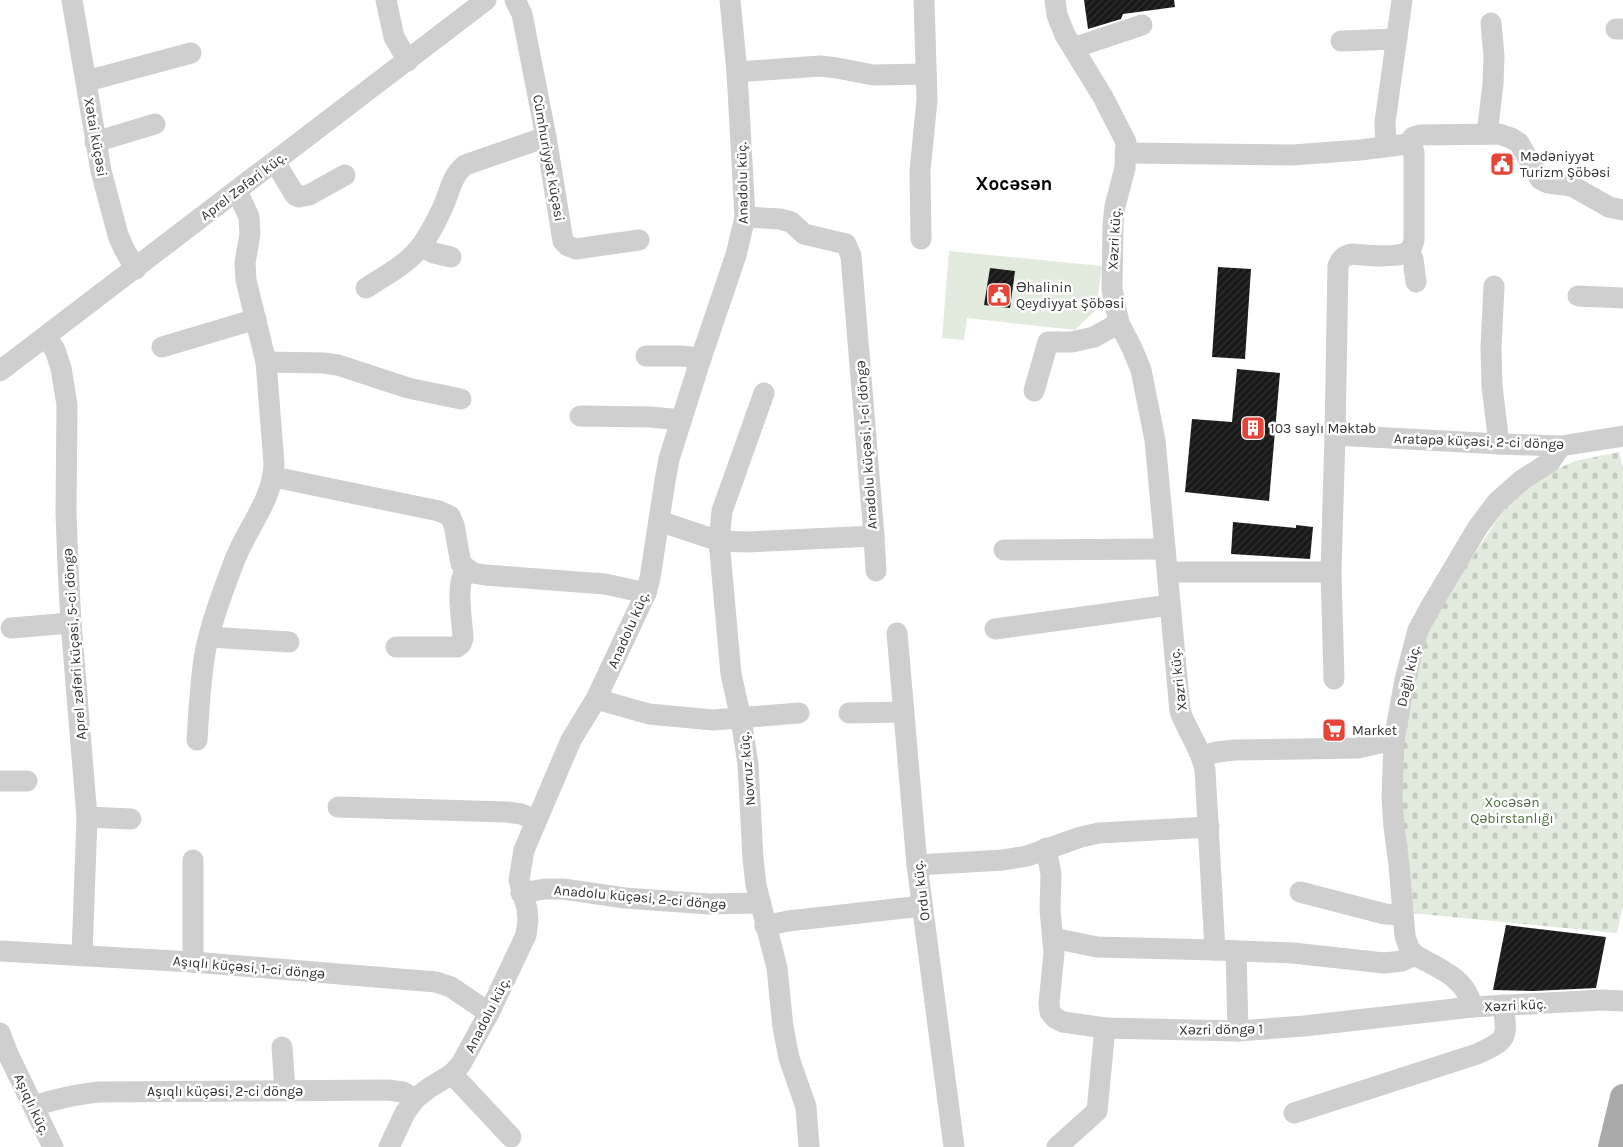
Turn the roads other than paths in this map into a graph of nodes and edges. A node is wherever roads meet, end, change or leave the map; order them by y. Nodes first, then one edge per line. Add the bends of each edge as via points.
1 (72, 0) edge
2 (386, 0) edge
3 (486, 0) edge
4 (515, 0) edge
5 (730, 0) edge
6 (924, 0) edge
7 (1054, 0) edge
8 (1402, 0) edge
9 (1491, 23) dead end
10 (1142, 25) dead end
11 (1397, 39) junction
12 (1341, 41) dead end
13 (1073, 48) junction
14 (190, 53) dead end
15 (408, 61) junction
16 (737, 72) junction
17 (926, 74) junction
18 (87, 81) junction
19 (155, 124) dead end
20 (1487, 134) junction
21 (546, 137) junction
22 (95, 142) junction
23 (1408, 144) junction
24 (1386, 146) junction
25 (1125, 153) junction
26 (275, 162) junction
27 (344, 175) dead end
28 (237, 192) junction
29 (1623, 210) edge
30 (746, 217) junction
31 (921, 239) dead end
32 (639, 240) dead end
33 (421, 247) junction
34 (1409, 251) junction
35 (451, 257) dead end
36 (136, 268) junction
37 (1416, 282) dead end
38 (1494, 286) dead end
39 (366, 288) dead end
40 (1578, 296) dead end
41 (1623, 298) edge
42 (256, 319) junction
43 (1119, 323) junction
44 (46, 336) junction
45 (162, 347) dead end
46 (646, 356) dead end
47 (701, 358) junction
48 (266, 362) junction
49 (0, 372) edge
50 (1034, 391) dead end
51 (764, 393) dead end
52 (461, 399) dead end
53 (580, 416) dead end
54 (681, 420) junction
55 (1335, 435) junction
56 (1623, 436) edge
57 (1499, 444) junction
58 (1561, 446) junction
59 (274, 477) junction
60 (659, 521) junction
61 (874, 536) junction
62 (719, 541) junction
63 (1166, 549) junction
64 (1004, 550) dead end
65 (466, 569) junction
66 (876, 571) dead end
67 (1174, 572) dead end
68 (1331, 572) junction
69 (646, 593) junction
70 (1170, 605) junction
71 (71, 623) junction
72 (11, 628) dead end
73 (994, 629) dead end
74 (897, 634) dead end
75 (210, 636) junction
76 (289, 642) dead end
77 (396, 647) dead end
78 (1334, 678) dead end
79 (596, 699) junction
80 (904, 712) junction
81 (799, 713) dead end
82 (849, 713) dead end
83 (742, 719) junction
84 (197, 740) dead end
85 (1394, 740) junction
86 (1202, 756) junction
87 (0, 781) edge
88 (27, 781) dead end
89 (338, 807) dead end
90 (87, 817) junction
91 (132, 819) dead end
92 (536, 820) junction
93 (1209, 827) junction
94 (1046, 848) junction
95 (193, 860) dead end
96 (917, 865) junction
97 (1300, 892) dead end
98 (521, 893) junction
99 (759, 903) junction
100 (922, 906) junction
101 (1403, 915) junction
102 (765, 926) junction
103 (1053, 938) junction
104 (0, 950) edge
105 (1226, 951) junction
106 (82, 955) junction
107 (1415, 955) junction
108 (194, 962) junction
109 (1623, 1001) edge
110 (1503, 1005) junction
111 (1472, 1007) junction
112 (489, 1013) junction
113 (1105, 1028) junction
114 (1238, 1030) junction
115 (0, 1032) edge
116 (282, 1048) dead end
117 (452, 1074) junction
118 (285, 1090) junction
119 (1623, 1096) edge
120 (416, 1099) junction
121 (34, 1106) junction
122 (1294, 1113) dead end
123 (511, 1136) dead end
124 (52, 1147) edge
125 (389, 1147) edge
126 (809, 1147) edge
127 (954, 1147) edge
128 (1058, 1147) edge
129 (1611, 1147) edge

1 - 18 street, Xətai küçəsi
2 - 15 street via 394,37
3 - 15 street, Aprel Zəfəri küç.
4 - 21 street, Cümhuriyyət küçəsi via 522,14
5 - 16 street, Anadolu küç.
6 - 17 street
7 - 13 street, Xəzri küç. via 1062,28
8 - 11 street
9 - 20 street via 1493,84
10 - 13 street
11 - 12 street
11 - 24 street via 1386,115
13 - 25 street, Xəzri küç. via 1120,129 1126,142
14 - 18 street
15 - 26 street, Aprel Zəfəri küç.
16 - 17 street via 820,66 873,75
16 - 30 street, Anadolu küç.
17 - 31 street via 927,116 920,171
18 - 22 street, Xətai küçəsi
19 - 22 street
20 - 23 street via 1420,135 1413,137
20 - 29 street via 1499,134 1519,143 1540,179 1572,186 1609,207
21 - 32 street, Cümhuriyyət küçəsi via 563,241 576,249
21 - 33 street via 460,169
22 - 36 street, Xətai küçəsi via 118,235
23 - 24 street
23 - 34 street via 1414,152 1414,240
24 - 25 street via 1284,155
25 - 43 street, Xəzri küç. via 1126,168 1112,225 1112,289
26 - 27 street via 299,197 309,195
26 - 28 street, Aprel Zəfəri küç.
28 - 36 street, Aprel Zəfəri küç.
28 - 42 street via 249,217 246,280
30 - 47 street, Anadolu küç.
30 - 61 street, Anadolu küçəsi, 1-ci döngə via 791,222 804,234 846,244 851,256
33 - 35 street
33 - 39 street
34 - 37 street
34 - 55 street via 1393,255 1352,254 1340,260
36 - 44 street, Aprel Zəfəri küç.
38 - 57 street via 1492,386
40 - 41 street
42 - 45 street
42 - 48 street
43 - 50 street via 1094,337 1072,342 1048,342
43 - 63 street, Xəzri küç. via 1135,355 1148,400
44 - 49 street, Aprel Zəfəri küç.
44 - 71 street, Aprel zəfəri küçəsi, 5-ci döngə via 61,368 67,405 66,513
46 - 47 street
47 - 54 street, Anadolu küç.
48 - 52 street via 338,365 408,388
48 - 59 street
51 - 62 street, Novruz küç. via 722,510
53 - 54 street
54 - 60 street, Anadolu küç. via 664,481
55 - 57 street, Aratəpə küçəsi, 2-ci döngə
55 - 68 street
56 - 58 street, Aratəpə küçəsi, 2-ci döngə
57 - 58 street, Aratəpə küçəsi, 2-ci döngə
58 - 85 street, Dağlı küç. via 1550,462 1496,502 1430,606 1418,630
59 - 65 street via 439,510 450,516 458,558
59 - 75 street via 234,561
60 - 62 street, Anadolu küçəsi, 1-ci döngə
60 - 69 street, Anadolu küç.
61 - 62 street, Anadolu küçəsi, 1-ci döngə
61 - 66 street
62 - 83 street, Novruz küç. via 731,674
63 - 64 street
63 - 70 street, Xəzri küç.
65 - 69 street via 485,575 605,584
65 - 77 street via 460,585 464,638 461,644 456,647
67 - 68 street
68 - 78 street
69 - 79 street, Anadolu küç.
70 - 73 street
70 - 86 street, Xəzri küç. via 1180,711
71 - 72 street
71 - 90 street, Aprel zəfəri küçəsi, 5-ci döngə
74 - 80 street, Ordu küç.
75 - 76 street
75 - 84 street via 202,679
79 - 83 street via 658,715
79 - 92 street, Anadolu küç. via 570,740
80 - 82 street
80 - 96 street, Ordu küç.
81 - 83 street
83 - 99 street, Novruz küç.
85 - 86 street via 1358,748 1235,750
85 - 101 street, Dağlı küç. via 1393,808
86 - 93 street, Xəzri küç.
87 - 88 street
89 - 92 street via 507,812
90 - 91 street
90 - 106 street, Aprel zəfəri küçəsi, 5-ci döngə
92 - 98 street, Anadolu küç. via 521,862
93 - 94 street via 1099,833
93 - 105 street, Xəzri küç.
94 - 96 street via 1027,856 1002,860
94 - 103 street via 1051,874
95 - 108 street
96 - 100 street, Ordu küç.
97 - 101 street via 1385,914
98 - 99 street, Anadolu küçəsi, 2-ci döngə via 563,889 625,898 709,904
98 - 112 street, Anadolu küç. via 527,909 526,935
99 - 102 street, Novruz küç.
100 - 102 street via 788,920
100 - 127 street, Ordu küç.
101 - 107 street, Dağlı küç. via 1405,936
102 - 126 street, Novruz küç. via 777,968 789,1058 806,1107
103 - 105 street via 1097,947
103 - 113 street, Xəzri döngə 1 via 1050,1012 1062,1022
104 - 106 street, Aşıqlı küçəsi, 1-ci döngə
105 - 107 street via 1384,962 1402,961
105 - 114 street, Xəzri küç.
106 - 108 street, Aşıqlı küçəsi, 1-ci döngə
107 - 111 street, Xəzri küç. via 1464,987
108 - 112 street, Aşıqlı küçəsi, 1-ci döngə via 436,982 451,987
109 - 110 street, Xəzri küç.
110 - 111 street, Xəzri küç.
110 - 122 street via 1506,1028 1498,1045
111 - 114 street, Xəzri döngə 1
112 - 117 street, Anadolu küç. via 461,1064
113 - 114 street, Xəzri döngə 1
113 - 128 street via 1097,1111
115 - 121 street, Aşıqlı küç.
116 - 118 street
117 - 120 street, Anadolu küç.
117 - 123 street
118 - 120 street, Aşıqlı küçəsi, 2-ci döngə via 388,1090
118 - 121 street, Aşıqlı küçəsi, 2-ci döngə via 99,1092
119 - 129 main road
120 - 125 street, Anadolu küç. via 405,1113
121 - 124 street, Aşıqlı küç.

